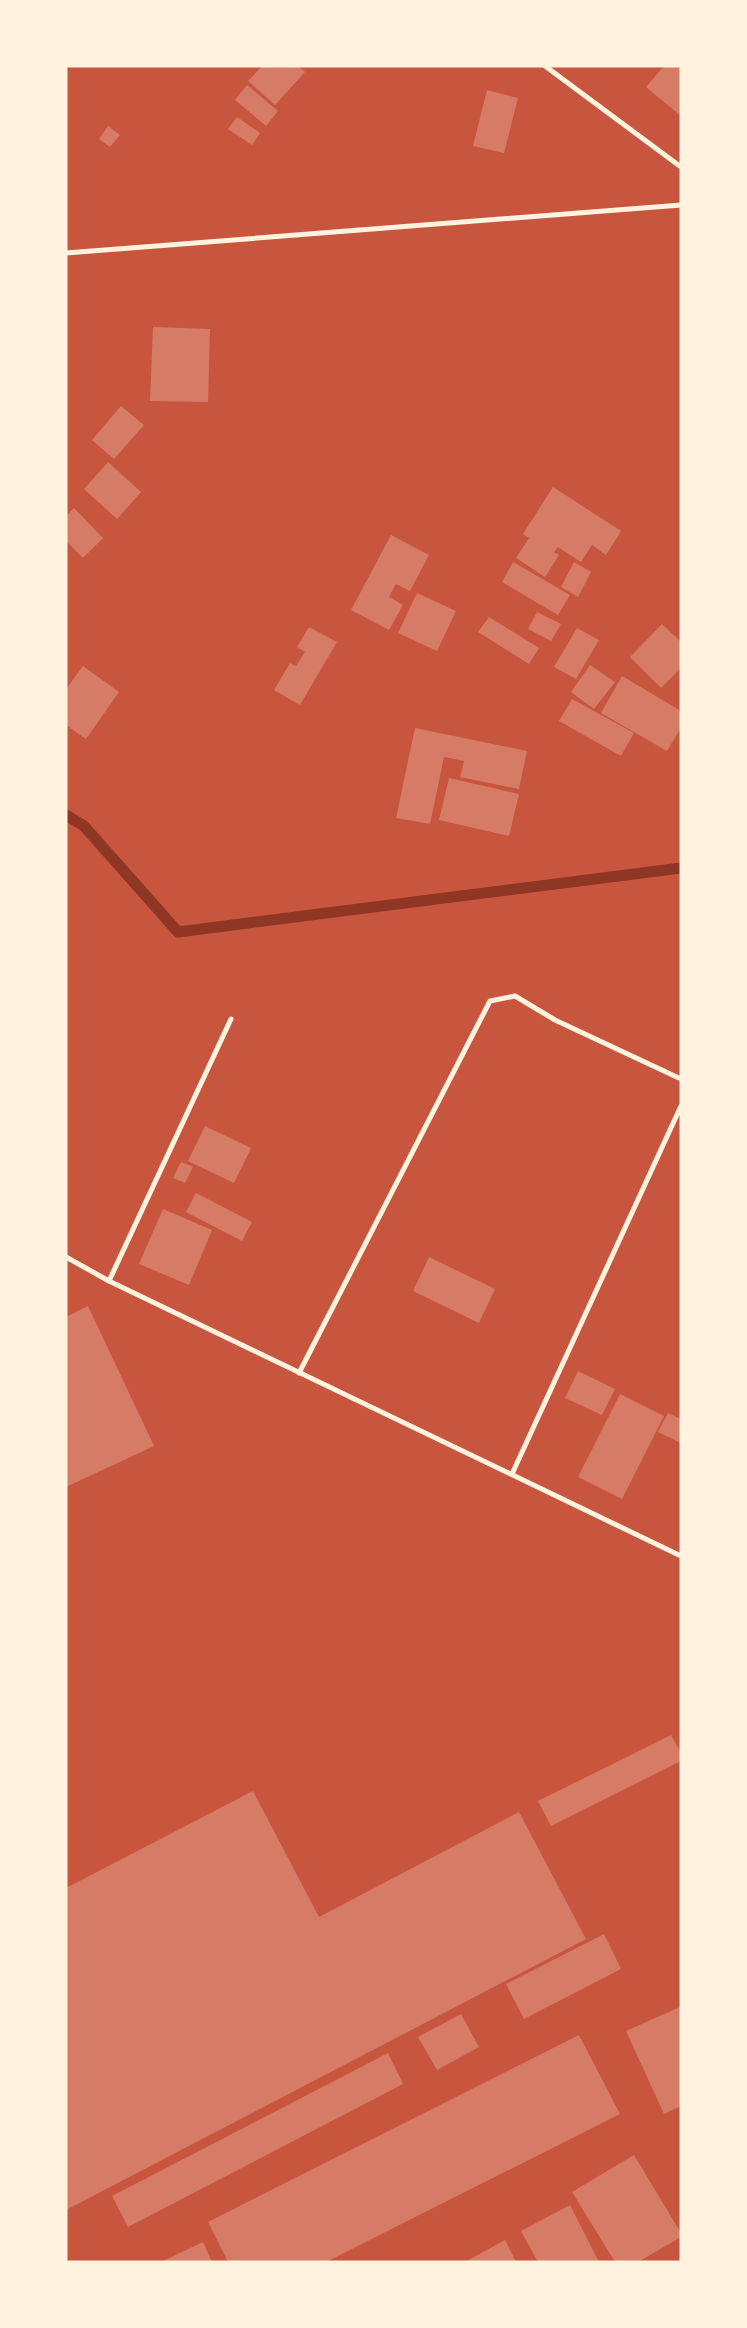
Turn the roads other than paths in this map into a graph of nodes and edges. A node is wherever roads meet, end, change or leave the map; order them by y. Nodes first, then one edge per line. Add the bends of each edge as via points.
1 (545, 66) edge
2 (681, 167) edge
3 (681, 205) edge
4 (66, 253) edge
5 (231, 1019) dead end
6 (681, 1079) edge
7 (681, 1106) edge
8 (66, 1257) edge
9 (109, 1282) junction
10 (299, 1374) junction
11 (512, 1474) junction
12 (681, 1556) edge

1 - 2 street
3 - 4 street
5 - 9 street
6 - 10 street via 555,1020 515,996 490,1001
7 - 11 street
8 - 9 street
9 - 10 street
10 - 11 street
11 - 12 street

